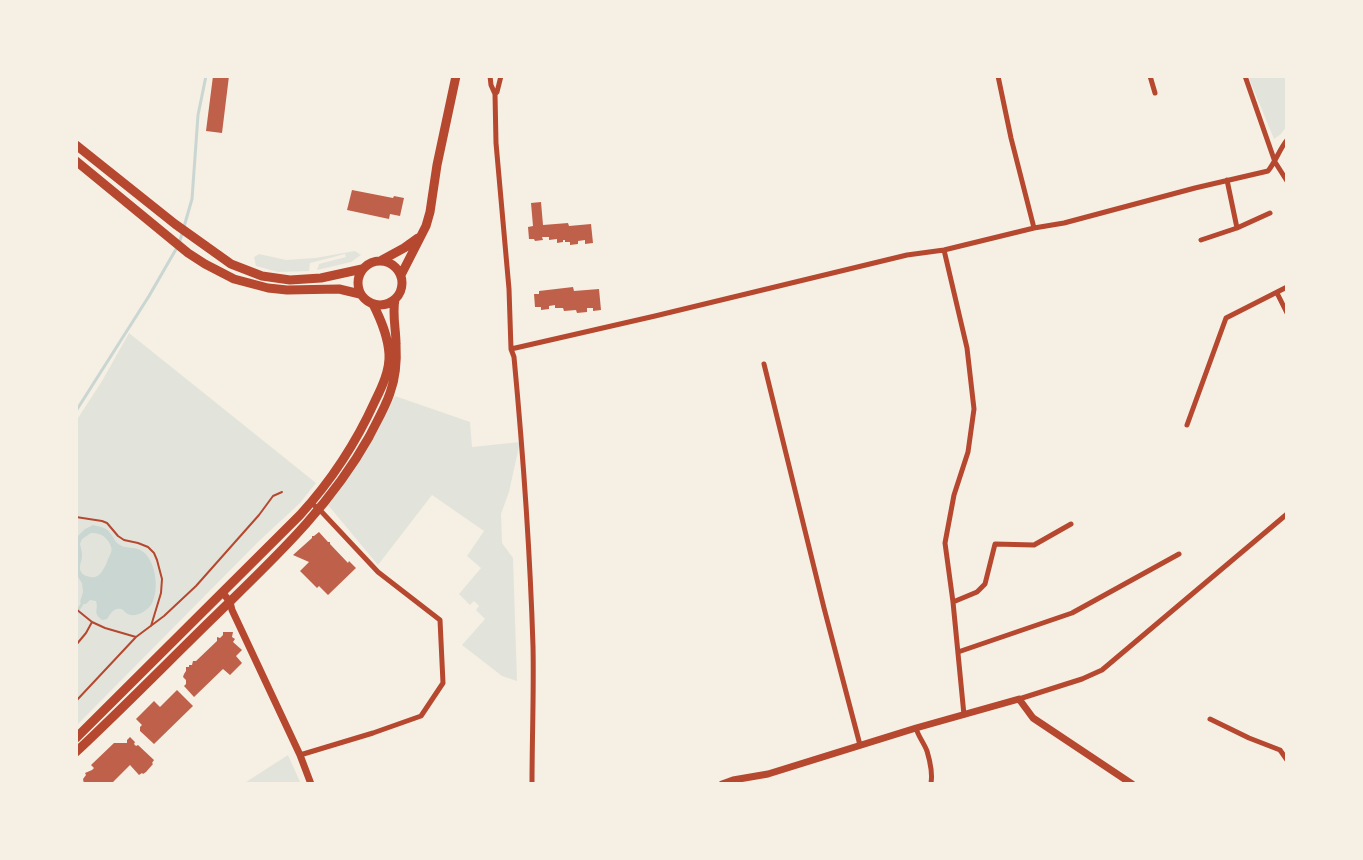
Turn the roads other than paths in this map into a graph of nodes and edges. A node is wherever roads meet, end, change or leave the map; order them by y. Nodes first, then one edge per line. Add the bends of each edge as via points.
1 (456, 76) edge
2 (490, 76) edge
3 (501, 76) edge
4 (998, 76) edge
5 (1150, 76) edge
6 (1244, 76) edge
7 (1155, 93) dead end
8 (495, 94) junction
9 (1287, 140) edge
10 (76, 145) edge
11 (76, 161) edge
12 (1275, 162) junction
13 (1227, 180) junction
14 (1287, 181) edge
15 (1270, 213) dead end
16 (1034, 228) junction
17 (1237, 228) junction
18 (420, 236) junction
19 (1201, 240) dead end
20 (944, 250) junction
21 (382, 260) junction
22 (362, 269) junction
23 (401, 275) junction
24 (1287, 288) edge
25 (1276, 293) junction
26 (360, 294) junction
27 (395, 299) junction
28 (372, 304) junction
29 (1287, 313) edge
30 (511, 349) junction
31 (764, 364) dead end
32 (1187, 425) dead end
33 (311, 502) junction
34 (320, 509) junction
35 (1287, 514) edge
36 (1071, 524) dead end
37 (1179, 554) dead end
38 (223, 594) junction
39 (230, 602) junction
40 (953, 602) junction
41 (958, 652) junction
42 (1019, 699) junction
43 (964, 715) junction
44 (1210, 719) dead end
45 (916, 728) junction
46 (76, 738) edge
47 (860, 745) junction
48 (76, 752) edge
49 (300, 755) junction
50 (1287, 760) edge
51 (311, 784) edge
52 (532, 784) edge
53 (722, 784) edge
54 (932, 784) edge
55 (1132, 784) edge

1 - 18 main road via 430,212
2 - 8 street
3 - 8 street
4 - 16 street
5 - 7 street
6 - 12 street
8 - 30 street
9 - 12 street
10 - 22 main road via 174,224 231,264 262,276 290,280 321,278
11 - 26 main road via 188,253 234,279 268,288 339,289
12 - 13 street via 1268,171
12 - 14 street
13 - 16 street
13 - 17 street
15 - 17 street
16 - 20 street
17 - 19 street
18 - 21 main road
18 - 23 main road
20 - 30 street via 907,255
20 - 40 street via 966,348 974,409 968,452 954,496 945,543
21 - 22 main road via 368,263
21 - 23 main road via 395,266
22 - 26 main road via 357,286
23 - 27 main road via 400,292
24 - 25 street
25 - 29 street
25 - 32 street via 1226,318
26 - 28 main road
27 - 28 main road via 388,304
27 - 34 main road via 397,362 390,394 358,456
28 - 33 main road via 387,342 390,356 387,371 354,443
30 - 52 street via 520,418 533,647
31 - 47 street
33 - 34 street
33 - 38 main road
34 - 39 main road
34 - 49 street via 378,572 440,620 443,683 421,716
35 - 42 street via 1102,670
36 - 40 street via 1034,545 995,544 985,584 977,592
37 - 41 street via 1072,613
38 - 39 street
38 - 46 main road
39 - 48 main road
39 - 49 street
40 - 41 street
41 - 43 street
42 - 43 street
42 - 55 street via 1033,718
43 - 45 street
44 - 50 street via 1280,750
45 - 47 street
45 - 54 street via 926,750
47 - 53 street via 768,774
49 - 51 street

